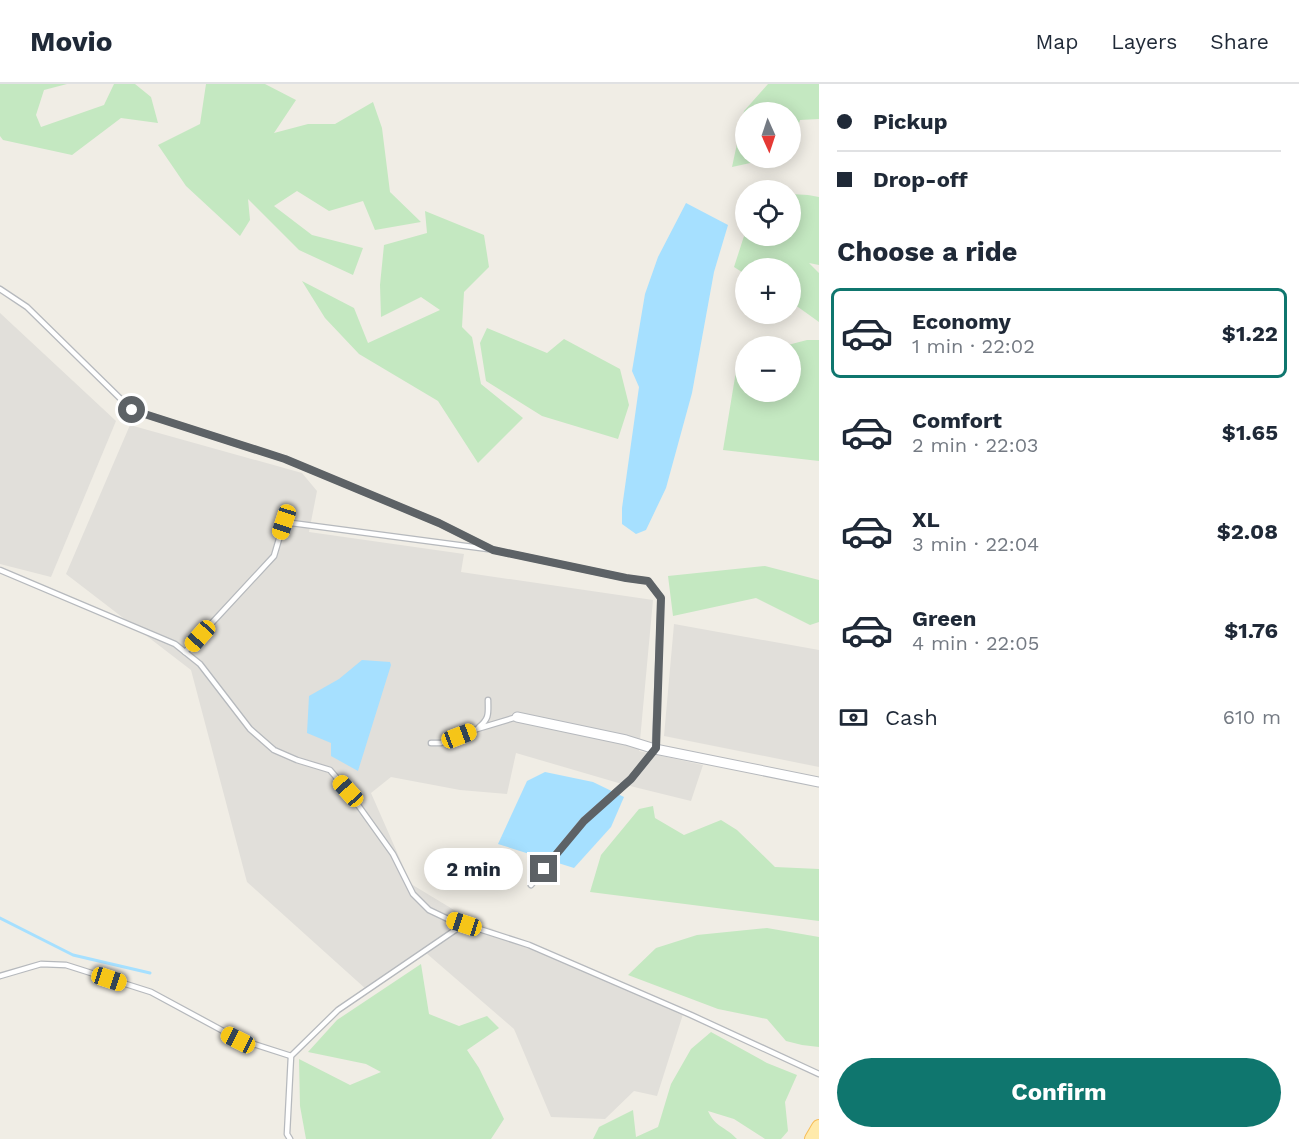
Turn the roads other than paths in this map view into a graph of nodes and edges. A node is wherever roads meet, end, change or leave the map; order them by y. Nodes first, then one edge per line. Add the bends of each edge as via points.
1 (0, 289) edge
2 (493, 550) junction
3 (0, 570) edge
4 (185, 652) junction
5 (488, 700) dead end
6 (517, 717) joint
7 (477, 729) junction
8 (431, 743) dead end
9 (656, 748) junction
10 (819, 782) edge
11 (531, 885) dead end
12 (464, 924) junction
13 (0, 976) edge
14 (291, 1056) junction
15 (819, 1074) edge
16 (819, 1127) edge
17 (290, 1139) edge
18 (812, 1139) edge

1 - 2 lane via 27,308 132,410 285,459 439,523
2 - 4 lane via 284,522 274,556
2 - 9 lane via 648,581 661,598
3 - 4 lane via 175,644
4 - 12 lane via 200,664 250,729 274,750 330,770 393,854 413,894 429,910
5 - 7 lane via 486,722
6 - 7 lane
6 - 9 street
7 - 8 lane
9 - 10 street
9 - 11 lane via 631,779 584,821
12 - 14 lane via 338,1010
12 - 15 lane via 529,945
13 - 14 lane via 41,964 66,965 151,992 238,1040
14 - 17 lane via 287,1134
16 - 18 main road

